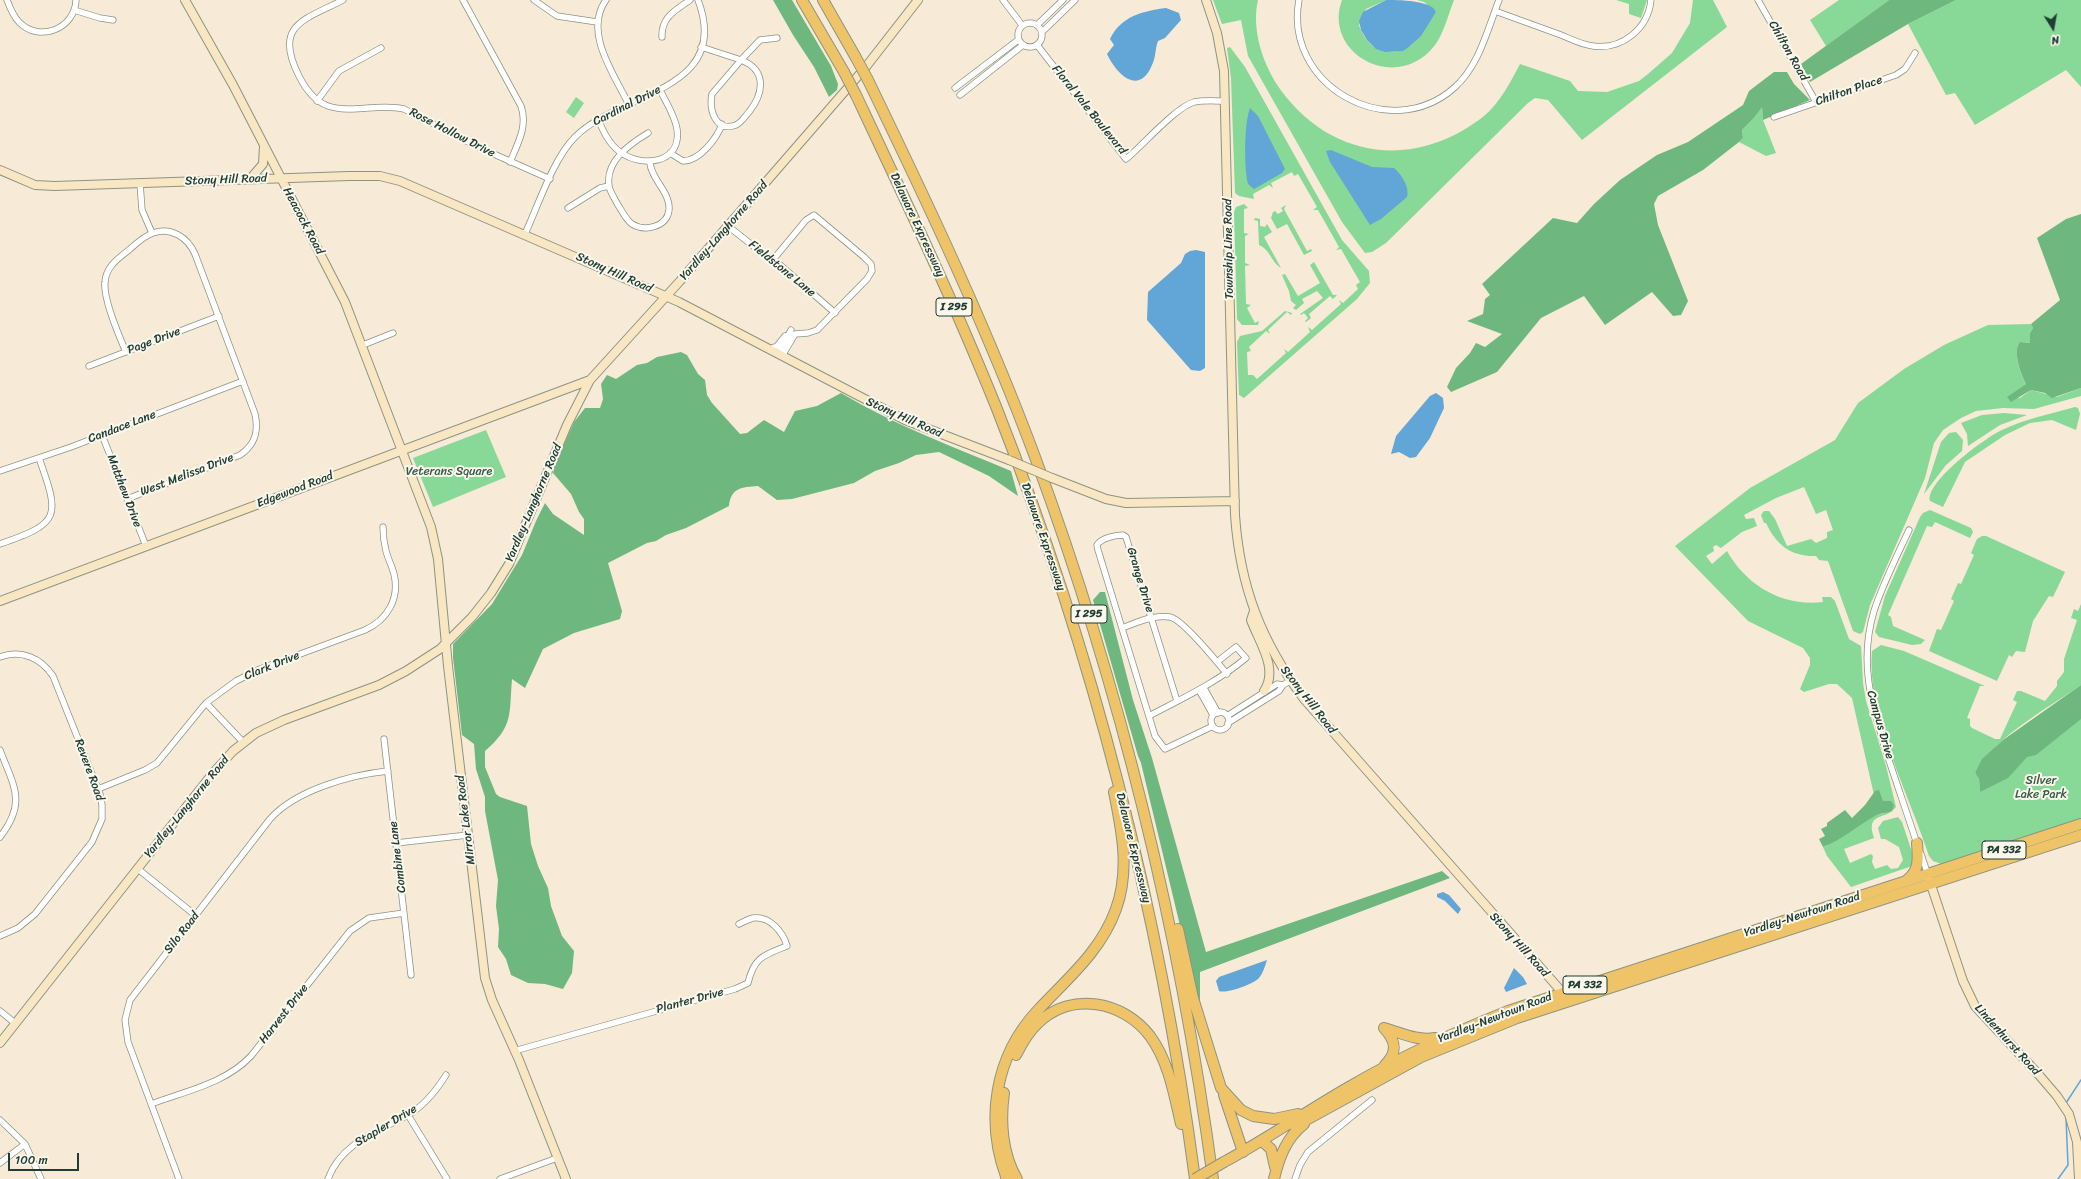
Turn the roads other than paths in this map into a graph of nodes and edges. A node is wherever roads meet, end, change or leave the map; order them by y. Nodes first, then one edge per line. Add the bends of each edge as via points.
1 (8, 0) edge
2 (76, 0) edge
3 (185, 0) edge
4 (341, 0) edge
5 (464, 0) edge
6 (534, 0) edge
7 (606, 0) edge
8 (690, 0) edge
9 (698, 0) edge
10 (802, 0) edge
11 (823, 0) edge
12 (918, 0) edge
13 (1003, 0) edge
14 (1063, 0) edge
15 (1075, 0) edge
16 (1206, 0) edge
17 (1299, 0) edge
18 (1499, 0) edge
19 (1651, 0) edge
20 (1758, 0) edge
21 (74, 10) junction
22 (1495, 11) junction
23 (113, 20) dead end
24 (597, 22) junction
25 (1022, 25) junction
26 (1037, 25) junction
27 (1042, 32) junction
28 (662, 37) dead end
29 (776, 38) dead end
30 (1018, 40) junction
31 (1023, 45) junction
32 (1037, 45) junction
33 (701, 47) junction
34 (381, 48) dead end
35 (1915, 53) dead end
36 (741, 60) junction
37 (955, 88) dead end
38 (660, 90) junction
39 (960, 95) dead end
40 (317, 101) junction
41 (1225, 101) junction
42 (1816, 102) junction
43 (629, 104) junction
44 (1774, 118) dead end
45 (598, 120) junction
46 (722, 124) junction
47 (648, 133) dead end
48 (264, 145) junction
49 (621, 153) junction
50 (670, 153) junction
51 (510, 162) junction
52 (650, 163) junction
53 (0, 170) edge
54 (280, 177) junction
55 (250, 179) junction
56 (550, 179) junction
57 (140, 183) junction
58 (608, 186) junction
59 (568, 208) dead end
60 (728, 226) junction
61 (152, 233) junction
62 (525, 234) junction
63 (772, 261) junction
64 (667, 296) junction
65 (835, 313) junction
66 (219, 316) junction
67 (792, 332) junction
68 (393, 333) dead end
69 (363, 345) junction
70 (770, 349) junction
71 (126, 352) junction
72 (780, 355) junction
73 (89, 366) dead end
74 (590, 380) junction
75 (243, 381) junction
76 (102, 435) junction
77 (403, 451) junction
78 (39, 458) junction
79 (0, 471) edge
80 (127, 499) junction
81 (1235, 501) junction
82 (1040, 524) junction
83 (383, 526) dead end
84 (1909, 530) dead end
85 (0, 544) edge
86 (146, 546) junction
87 (0, 601) edge
88 (1254, 611) junction
89 (1151, 618) junction
90 (1122, 628) junction
91 (445, 643) junction
92 (0, 657) edge
93 (1217, 662) junction
94 (1227, 674) junction
95 (1287, 683) junction
96 (1201, 689) junction
97 (1264, 691) junction
98 (1177, 701) junction
99 (206, 704) junction
100 (1216, 714) junction
101 (1149, 716) junction
102 (1226, 716) junction
103 (1228, 723) junction
104 (1213, 726) junction
105 (384, 739) dead end
106 (243, 742) junction
107 (0, 750) edge
108 (388, 770) junction
109 (98, 789) junction
110 (2081, 824) edge
111 (468, 835) junction
112 (2081, 835) edge
113 (0, 837) edge
114 (1917, 843) junction
115 (396, 844) junction
116 (1152, 844) junction
117 (138, 869) junction
118 (1929, 880) junction
119 (1904, 882) junction
120 (404, 913) junction
121 (195, 916) junction
122 (738, 924) dead end
123 (0, 936) edge
124 (411, 975) dead end
125 (1563, 997) junction
126 (0, 1011) edge
127 (1488, 1019) junction
128 (16, 1024) junction
129 (0, 1043) edge
130 (514, 1051) junction
131 (1380, 1070) junction
132 (446, 1075) dead end
133 (1221, 1088) junction
134 (1372, 1100) dead end
135 (151, 1104) junction
136 (1310, 1114) junction
137 (408, 1115) junction
138 (0, 1120) edge
139 (1262, 1141) junction
140 (25, 1144) junction
141 (1243, 1152) junction
142 (557, 1158) junction
143 (0, 1163) edge
144 (1274, 1177) edge
145 (41, 1179) edge
146 (179, 1179) edge
147 (328, 1179) edge
148 (447, 1179) edge
149 (500, 1179) edge
150 (566, 1179) edge
151 (1007, 1179) edge
152 (1016, 1179) edge
153 (1191, 1179) edge
154 (1195, 1179) edge
155 (1213, 1179) edge
156 (1295, 1179) edge
157 (2079, 1179) edge

1 - 21 street via 18,22 27,29 37,32 60,28 68,21
2 - 21 street
3 - 48 street, Heacock Road
4 - 40 street via 303,21 293,30 290,39 288,49 292,61 307,89
5 - 51 street, Rose Hollow Drive via 524,114 522,134
6 - 24 street via 557,16
7 - 24 street
8 - 28 street via 668,17 663,26
9 - 33 street, Cardinal Drive via 704,24
10 - 82 highway, Delaware Expressway / I 295, bridge via 856,95 958,315
11 - 116 highway, Delaware Expressway / I 295, bridge via 868,80 951,253 996,358 1073,568 1105,669
12 - 60 street, Yardley-Langhorne Road via 870,63
13 - 25 street
14 - 26 street
15 - 27 street
16 - 41 street, Township Line Road via 1221,50
17 - 22 street via 1300,39 1308,59 1319,75 1337,92 1363,106 1396,110 1413,108 1453,89 1464,78 1478,56
18 - 22 street
19 - 22 street via 1646,19 1630,37 1601,47 1585,44
20 - 42 street, Chilton Road
21 - 23 street
24 - 43 street via 600,43
25 - 26 street via 1030,22
25 - 30 street via 1018,31
26 - 27 street
27 - 32 street via 1042,38
29 - 36 street via 760,40
30 - 31 street
30 - 37 street
31 - 32 street
31 - 39 street
32 - 41 street, Floral Vale Boulevard via 1126,159 1190,104
33 - 36 street
33 - 38 street, Cardinal Drive via 694,64 685,74
34 - 40 street via 339,71
35 - 42 street, Chilton Place via 1905,69 1896,75
36 - 46 street via 712,94 712,112
36 - 46 street via 757,72 761,83 760,95 739,123 732,126
38 - 43 street, Cardinal Drive
38 - 50 street via 676,129 676,138
40 - 51 street, Rose Hollow Drive via 326,106 340,108 391,106 404,109
41 - 81 street, Township Line Road
42 - 44 street, Chilton Place
43 - 45 street, Cardinal Drive
45 - 49 street via 610,142
45 - 56 street, Cardinal Drive via 584,128 570,142
46 - 50 street via 719,132 696,158 683,161
47 - 49 street via 628,145
48 - 54 street, Heacock Road
48 - 55 street via 263,164
49 - 52 street via 634,160
49 - 58 street via 610,171
50 - 52 street
51 - 56 street, Rose Hollow Drive
52 - 58 street via 652,173 669,205 666,217 655,227 641,227 629,222
53 - 57 street, Stony Hill Road via 23,181 42,186
54 - 55 street, Stony Hill Road
54 - 62 street, Stony Hill Road via 390,178
54 - 69 street, Heacock Road via 336,282
55 - 57 street, Stony Hill Road
56 - 62 street, Cardinal Drive
57 - 61 street via 142,210
58 - 59 street via 600,188
60 - 63 street, Fieldstone Lane
60 - 64 street, Yardley-Langhorne Road
61 - 66 street, West Melissa Drive via 175,233 189,243
61 - 71 street via 114,262 106,276 106,295
62 - 64 street, Stony Hill Road
63 - 65 street, Fieldstone Lane via 779,264
63 - 65 street via 806,220 814,215 822,220 871,264 872,271
64 - 70 street, Stony Hill Road
64 - 74 street, Yardley-Langhorne Road
65 - 67 street via 812,332
66 - 71 street, Page Drive
66 - 75 street, West Melissa Drive
67 - 70 street
67 - 72 street
68 - 69 street
69 - 77 street, Heacock Road
70 - 72 street, Stony Hill Road
71 - 73 street, Page Drive
72 - 81 street, Stony Hill Road, bridge via 905,420 1100,497 1126,503
74 - 77 street, Edgewood Road
74 - 91 street, Yardley-Langhorne Road via 567,425 509,564 483,604
75 - 76 street, Candace Lane
75 - 80 street, West Melissa Drive via 257,422 256,434 249,448 240,455
76 - 78 street, Candace Lane
76 - 80 street, Matthew Drive
77 - 86 street, Edgewood Road
77 - 91 street, Mirror Lake Road via 425,510 435,546
78 - 79 street, Candace Lane
78 - 85 street via 52,499 49,517 37,530
80 - 86 street, Matthew Drive
81 - 88 street, Stony Hill Road via 1240,561
82 - 151 highway via 1100,734 1122,835 1124,866 1120,893 1105,935 1084,964 1027,1022 1005,1063 998,1088 994,1123 996,1145
82 - 154 highway, Delaware Expressway / I 295 via 1095,698 1136,856 1166,996
83 - 99 street, Clark Drive via 385,547 396,585 392,604 384,618 365,630 247,675
84 - 114 street, Campus Drive via 1874,611 1868,639 1867,670 1876,718
86 - 87 street, Edgewood Road
88 - 95 street, Stony Hill Road
88 - 97 street via 1251,620 1268,659 1270,676
89 - 90 street
89 - 90 street, Grange Drive via 1126,537 1119,535 1100,541 1097,545
89 - 93 street via 1171,617 1182,624
89 - 98 street, Grange Drive
90 - 101 street, Grange Drive
91 - 106 street, Yardley-Langhorne Road via 427,658 396,676 272,725
91 - 111 street, Mirror Lake Road
92 - 109 street, Revere Road via 11,654 26,655 49,670 60,691
93 - 94 street
93 - 94 street via 1236,647 1246,658
94 - 96 street
95 - 97 street via 1277,684
95 - 103 street via 1279,691
95 - 125 street, Stony Hill Road via 1304,699
96 - 98 street
96 - 100 street
97 - 102 street
98 - 101 street
99 - 106 street
99 - 109 street, Clark Drive via 157,764
100 - 102 street
100 - 104 street via 1211,721
101 - 104 street, Grange Drive via 1155,736 1165,749
102 - 103 street
103 - 104 street via 1223,729
105 - 108 street, Combine Lane
106 - 117 street, Yardley-Langhorne Road via 213,773
107 - 113 street via 17,798 13,818
108 - 115 street, Combine Lane
108 - 121 street, Silo Road via 357,776 305,794 284,805 270,819
109 - 123 street, Revere Road via 102,819 92,842 30,919
110 - 118 highway, PA 332
111 - 115 street
111 - 130 street, Mirror Lake Road via 485,978
112 - 118 highway, PA 332
114 - 118 street, Campus Drive
114 - 119 highway via 1917,868
115 - 120 street, Combine Lane
116 - 133 highway via 1170,896 1193,998
116 - 155 highway, Delaware Expressway / I 295 via 1186,1008
117 - 121 street
117 - 128 street, Yardley-Langhorne Road
118 - 119 highway, Yardley-Newtown Road / PA 332
118 - 125 highway, Yardley-Newtown Road / PA 332
118 - 157 street, Lindenhurst Road via 1963,981 1975,1006 2022,1055 2069,1114 2077,1142
119 - 125 highway, Yardley-Newtown Road / PA 332
120 - 124 street, Combine Lane
120 - 135 street, Harvest Drive via 369,918 350,931 252,1056 237,1070 220,1079
121 - 135 street, Silo Road via 135,992 125,1014 128,1042
122 - 130 street, Planter Drive via 753,918 764,919 781,933 787,946 762,956 751,970 748,983 735,989
125 - 127 highway, Yardley-Newtown Road / PA 332
125 - 136 highway, Yardley-Newtown Road / PA 332 via 1422,1057
126 - 128 street
127 - 131 highway, Yardley-Newtown Road / PA 332 via 1451,1034
127 - 131 highway via 1471,1022 1424,1040 1384,1028 1392,1036 1395,1045 1394,1055
128 - 129 street, Yardley-Langhorne Road
130 - 142 street, Mirror Lake Road
131 - 136 highway, Yardley-Newtown Road / PA 332
132 - 137 street, Stapler Drive via 432,1095
133 - 136 highway via 1241,1110 1259,1118 1274,1119
133 - 141 highway
134 - 156 street via 1308,1152
135 - 146 street, Silo Road
136 - 139 highway, Yardley-Newtown Road / PA 332
136 - 144 highway via 1288,1141
137 - 147 street, Stapler Drive via 367,1134 354,1144 333,1168
137 - 148 street
138 - 140 street
139 - 141 highway, Yardley-Newtown Road / PA 332
139 - 144 highway via 1273,1154
140 - 143 street
140 - 145 street
141 - 154 highway, Yardley-Newtown Road / PA 332, bridge
142 - 149 street
142 - 150 street, Mirror Lake Road
152 - 153 highway via 1004,1142 1002,1117 1004,1094 1016,1054 1027,1034 1047,1016 1066,1006 1089,1004 1109,1006 1129,1016 1143,1028 1158,1048 1171,1082

